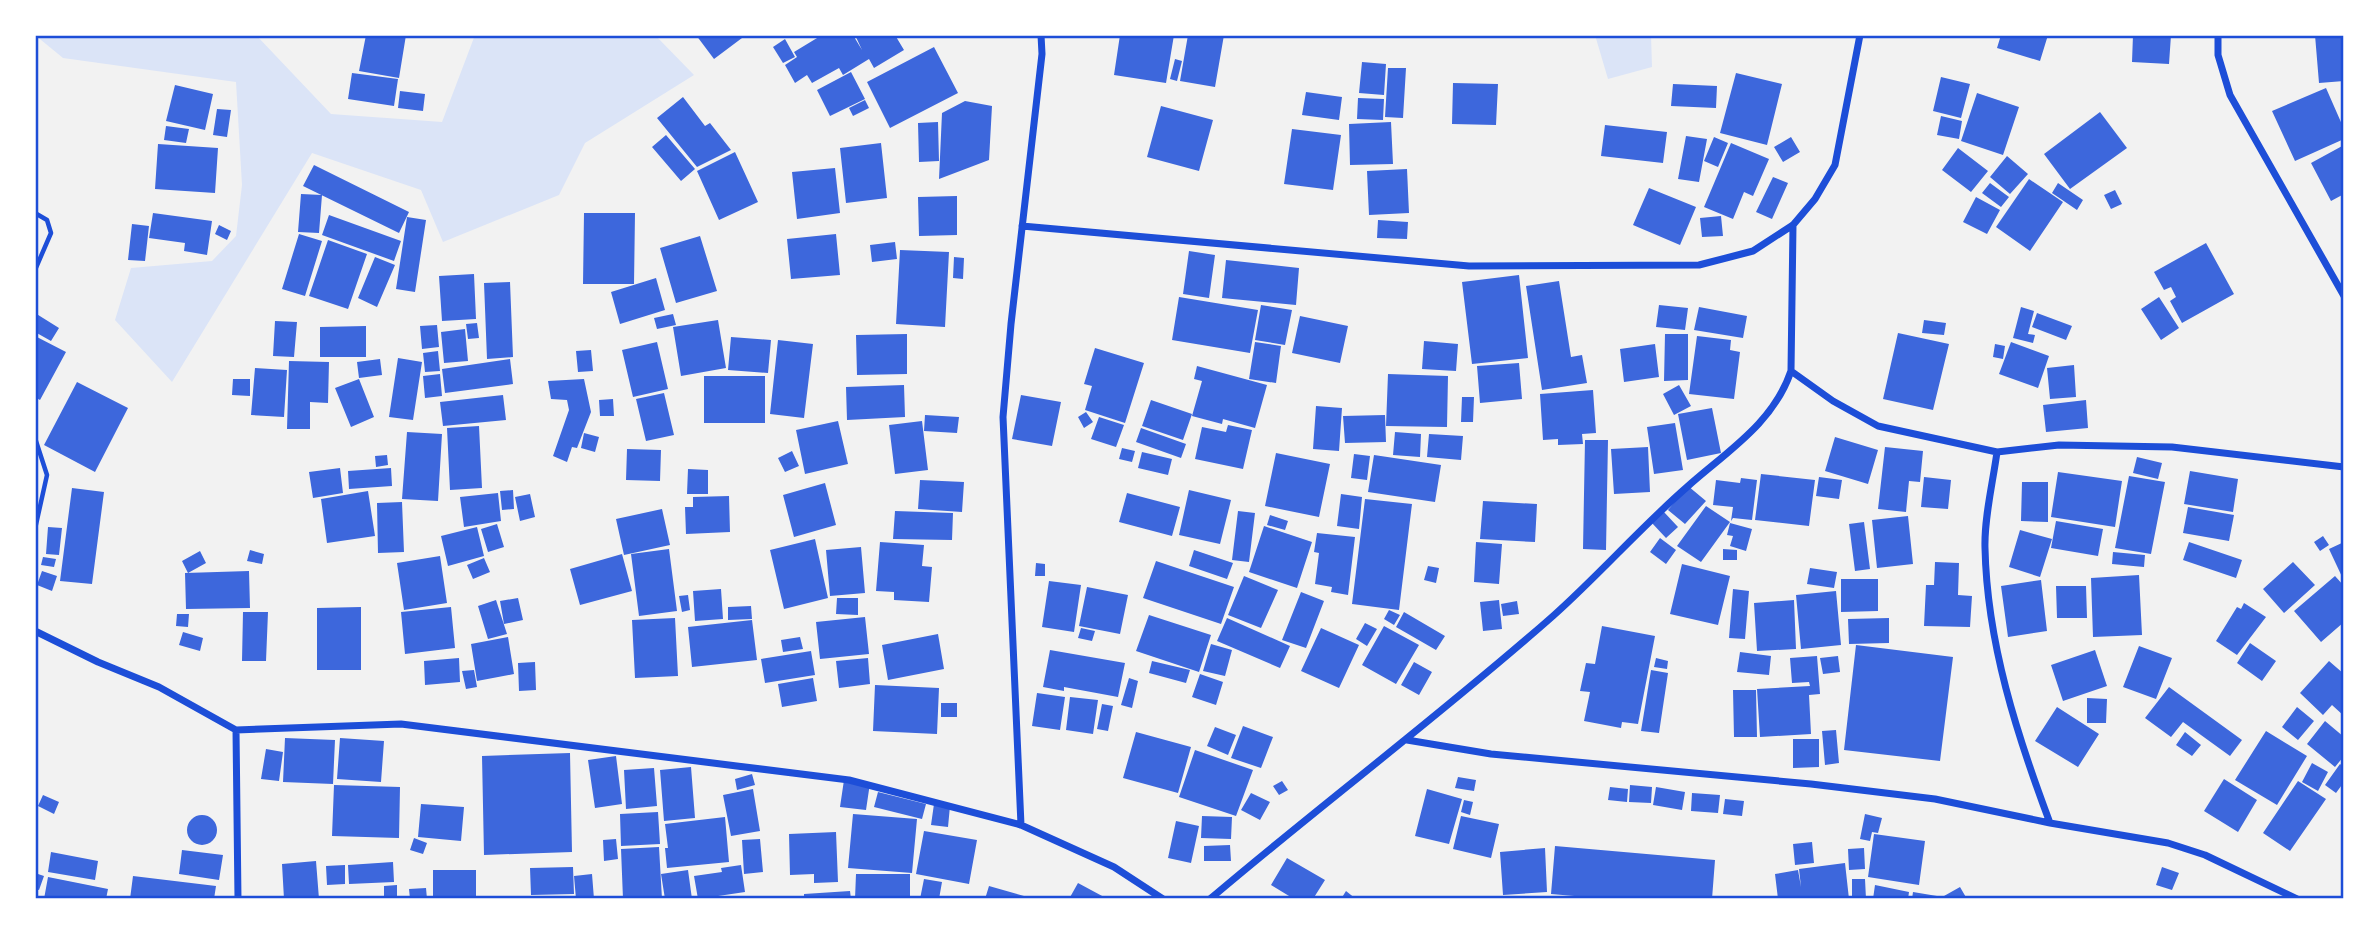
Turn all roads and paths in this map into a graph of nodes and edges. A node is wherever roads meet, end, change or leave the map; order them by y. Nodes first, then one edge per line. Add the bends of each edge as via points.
1 (1041, 35) edge
2 (1860, 35) edge
3 (2218, 35) edge
4 (35, 213) edge
5 (1793, 225) junction
6 (1022, 226) junction
7 (35, 270) edge
8 (2344, 296) edge
9 (1791, 371) junction
10 (35, 438) edge
11 (1997, 452) junction
12 (2344, 467) edge
13 (35, 529) edge
14 (35, 631) edge
15 (236, 730) junction
16 (1406, 740) junction
17 (2050, 823) junction
18 (1021, 825) junction
19 (238, 899) edge
20 (1163, 899) edge
21 (1210, 899) edge
22 (2297, 899) edge

1 - 6 street
2 - 5 street via 1835,165
3 - 8 street via 2218,55 2230,95
4 - 7 path via 47,219 51,233
5 - 6 street via 1754,251 1699,265 1469,266
5 - 9 street
6 - 18 street via 1003,416
9 - 11 street via 1878,426
9 - 16 street via 1773,409 1736,447 1687,487 1553,616
10 - 13 path via 47,475
11 - 12 street via 2059,446 2172,447
11 - 17 street via 1985,545 1990,612 2009,701
14 - 15 street via 159,687
15 - 18 street via 401,724 849,780
15 - 19 street
16 - 17 street via 1491,754 1936,799
16 - 21 street
17 - 22 street via 2168,843 2205,855
18 - 20 street via 1114,867

